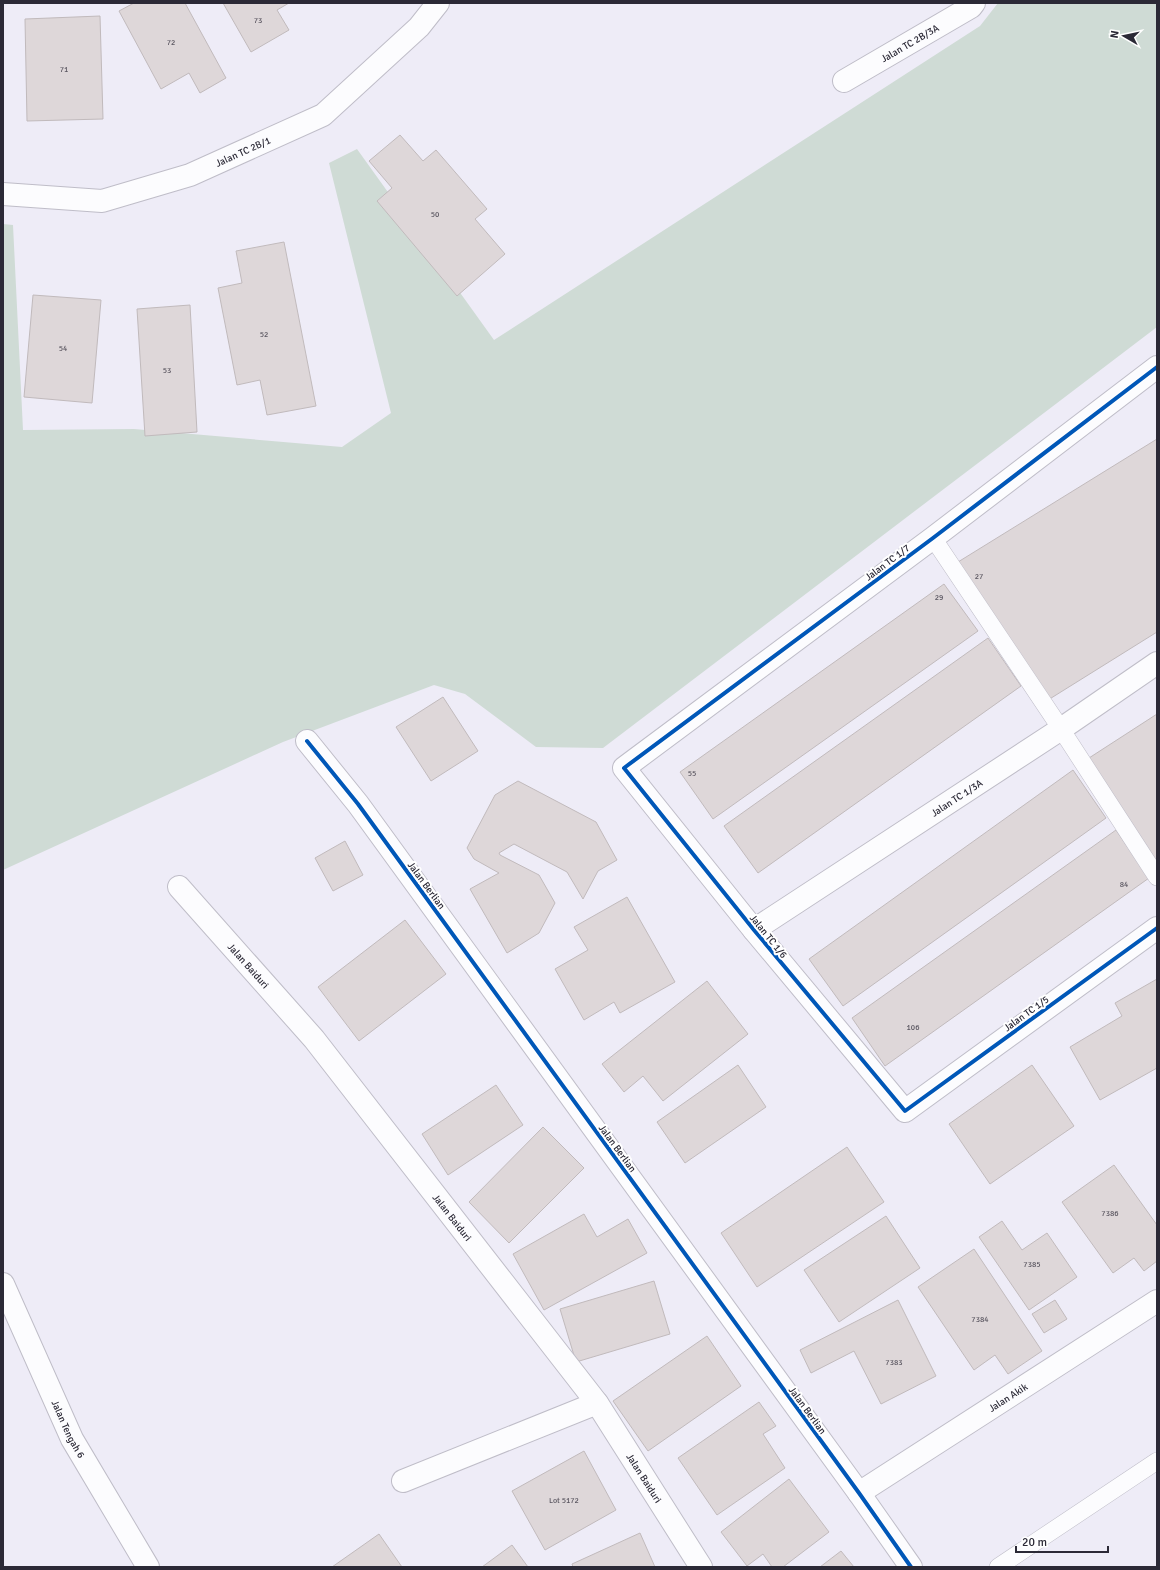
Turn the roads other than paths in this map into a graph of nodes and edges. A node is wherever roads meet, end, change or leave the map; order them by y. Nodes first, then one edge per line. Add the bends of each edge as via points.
1 (438, 3) edge
2 (974, 3) edge
3 (844, 82) dead end
4 (3, 194) edge
5 (1157, 367) edge
6 (933, 538) junction
7 (1157, 663) edge
8 (1061, 729) junction
9 (307, 741) dead end
10 (624, 768) joint
11 (1157, 877) edge
12 (179, 887) dead end
13 (1157, 928) edge
14 (754, 930) junction
15 (905, 1111) joint
16 (3, 1284) edge
17 (1157, 1301) edge
18 (597, 1402) junction
19 (1157, 1461) edge
20 (403, 1481) dead end
21 (859, 1493) junction
22 (148, 1567) edge
23 (701, 1567) edge
24 (911, 1567) edge
25 (998, 1567) edge

1 - 4 street, Jalan TC 2B/1 via 419,27 323,115 190,175 102,201
2 - 3 street, Jalan TC 2B/3A
5 - 6 street, Jalan TC 1/7
6 - 8 lane
6 - 10 street, Jalan TC 1/7
7 - 8 street, Jalan TC 1/3A
8 - 11 lane
8 - 14 street, Jalan TC 1/3A
9 - 21 street, Jalan Berlian via 358,804
10 - 14 street, Jalan TC 1/6
12 - 18 street, Jalan Baiduri via 314,1039
13 - 15 street, Jalan TC 1/5
14 - 15 street, Jalan TC 1/6
16 - 22 street, Jalan Tengah 6 via 72,1439
17 - 21 street, Jalan Akik
18 - 20 street
18 - 23 street, Jalan Baiduri
19 - 25 lane
21 - 24 street, Jalan Berlian

